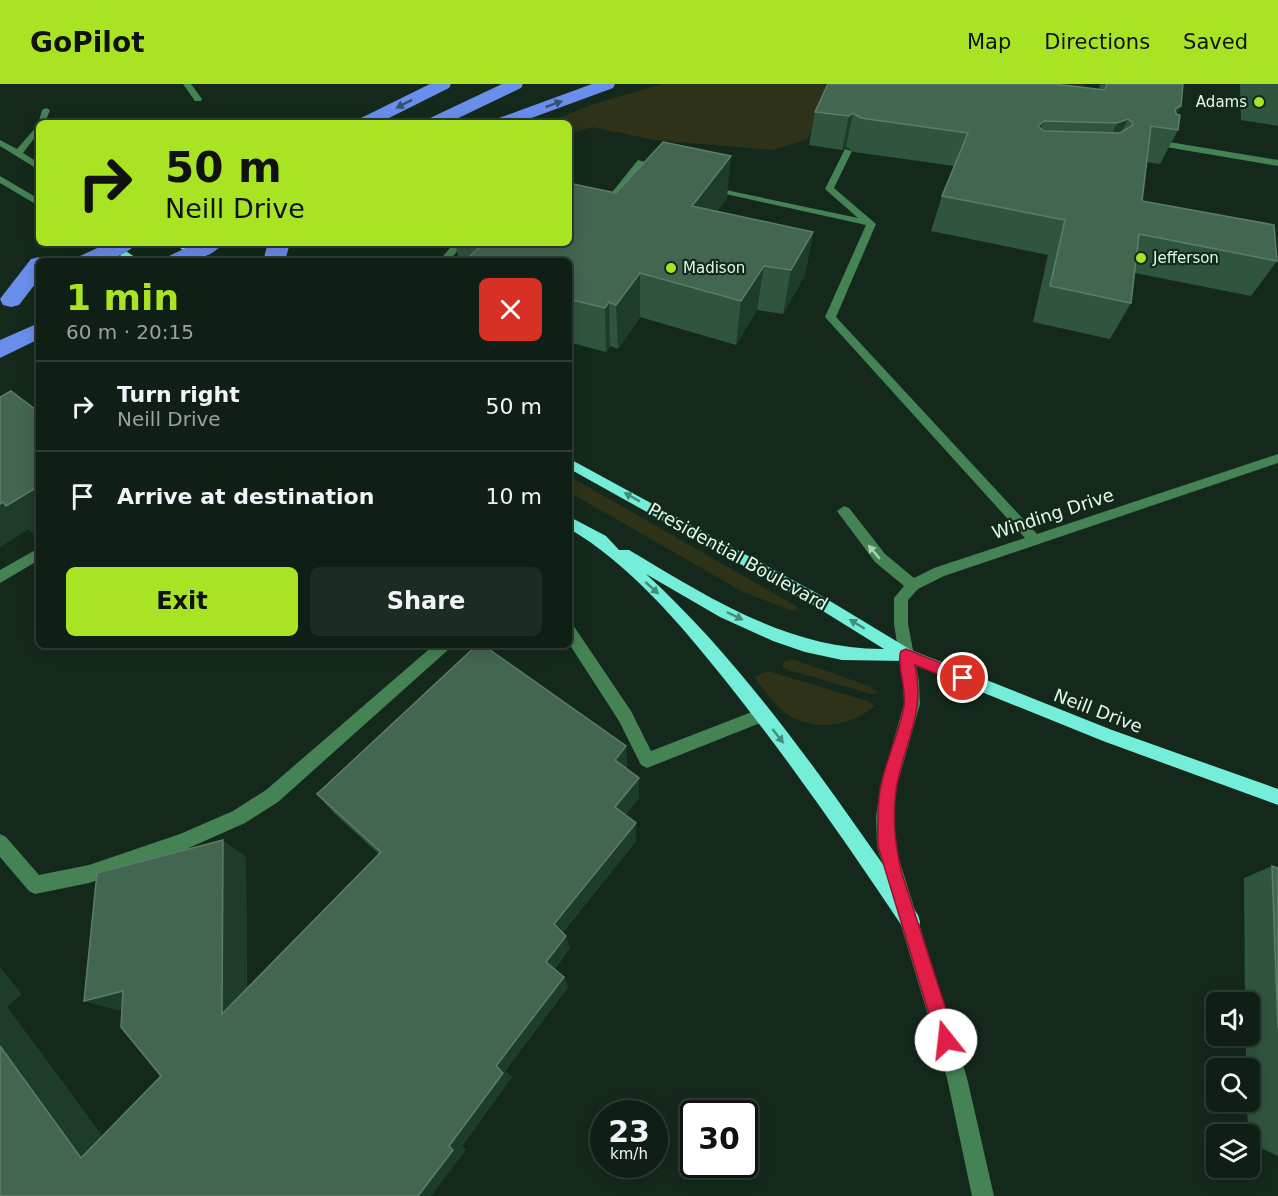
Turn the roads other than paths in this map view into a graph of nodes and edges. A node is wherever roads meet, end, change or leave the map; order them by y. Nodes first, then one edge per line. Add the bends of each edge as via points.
1 (187, 84) edge
2 (443, 84) edge
3 (515, 84) edge
4 (607, 84) edge
5 (198, 99) dead end
6 (46, 110) dead end
7 (42, 120) edge
8 (371, 120) edge
9 (440, 120) edge
10 (510, 120) edge
11 (36, 130) edge
12 (0, 142) edge
13 (1163, 144) edge
14 (848, 151) edge
15 (18, 154) junction
16 (641, 162) edge
17 (1278, 163) edge
18 (36, 165) edge
19 (632, 173) junction
20 (644, 175) edge
21 (0, 179) edge
22 (700, 187) edge
23 (36, 201) edge
24 (597, 217) edge
25 (872, 224) junction
26 (114, 246) edge
27 (117, 246) edge
28 (456, 246) edge
29 (93, 258) edge
30 (132, 258) edge
31 (446, 258) edge
32 (36, 267) edge
33 (36, 287) edge
34 (6, 302) edge
35 (36, 332) edge
36 (36, 340) edge
37 (2, 349) edge
38 (1278, 458) edge
39 (572, 464) edge
40 (844, 511) dead end
41 (572, 523) edge
42 (593, 535) junction
43 (1035, 540) junction
44 (36, 555) edge
45 (0, 577) edge
46 (913, 585) junction
47 (572, 635) edge
48 (441, 648) edge
49 (906, 655) junction
50 (762, 715) junction
51 (1278, 797) edge
52 (0, 843) edge
53 (911, 922) junction
54 (983, 1196) edge

1 - 5 street
2 -> 8 highway
3 - 9 highway
10 -> 4 highway
6 - 7 street
11 - 15 street
12 - 15 street
13 - 17 street
14 - 25 street via 829,189
15 - 18 street
16 - 19 street
19 - 20 street
19 - 24 street
21 - 23 street
22 - 25 street
25 - 43 street via 830,317
26 - 29 highway
27 - 30 main road
28 - 31 street
32 - 34 highway
33 - 34 highway
35 - 37 highway
36 - 37 highway
38 - 43 street, Winding Drive
49 -> 39 main road, Presidential Boulevard
46 -> 40 street via 879,558
41 - 42 main road
42 -> 49 main road via 692,595 790,642 835,653
42 -> 50 main road via 683,619
43 - 46 street, Winding Drive via 939,572
44 - 45 street
46 - 49 street via 901,598 900,624
47 - 50 street via 625,716 646,760
48 - 52 street via 272,796 239,817 182,842 89,874 35,885
49 - 51 main road, Neill Drive via 1109,736
49 - 53 street via 912,704 888,789 885,817 886,846
50 -> 53 main road
53 - 54 street via 957,1078

